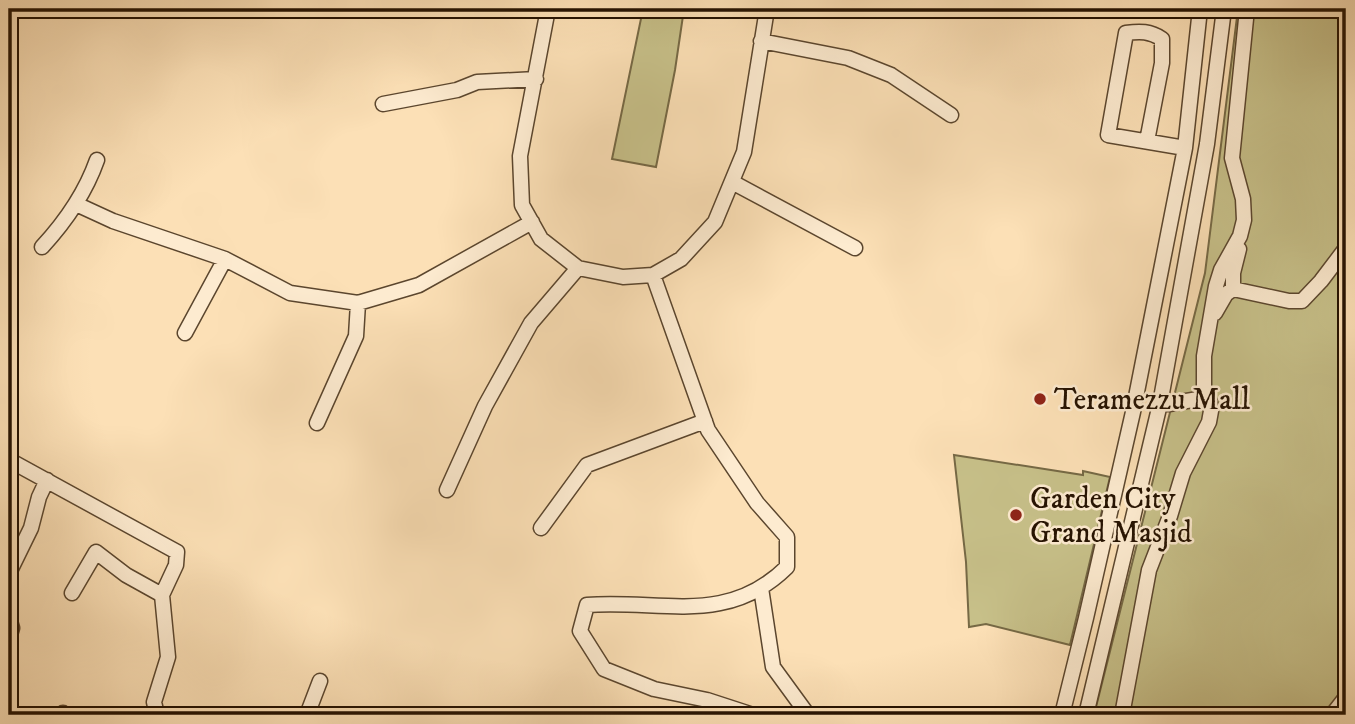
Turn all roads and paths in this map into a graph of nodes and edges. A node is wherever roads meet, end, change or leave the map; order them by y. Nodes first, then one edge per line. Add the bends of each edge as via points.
1 (548, 9) edge
2 (767, 9) edge
3 (1200, 9) edge
4 (1224, 9) edge
5 (1247, 9) edge
6 (761, 41) junction
7 (1195, 58) junction
8 (1218, 58) junction
9 (536, 79) junction
10 (383, 104) dead end
11 (951, 115) dead end
12 (1147, 141) junction
13 (1185, 148) junction
14 (97, 160) dead end
15 (732, 182) junction
16 (76, 204) junction
17 (532, 222) junction
18 (1238, 241) junction
19 (42, 247) dead end
20 (855, 248) dead end
21 (1346, 248) edge
22 (225, 259) junction
23 (578, 268) junction
24 (653, 275) junction
25 (1237, 289) junction
26 (358, 303) junction
27 (1212, 316) junction
28 (185, 333) dead end
29 (1204, 398) junction
30 (1160, 404) junction
31 (705, 421) junction
32 (317, 423) dead end
33 (9, 460) edge
34 (47, 480) junction
35 (447, 490) dead end
36 (541, 528) dead end
37 (9, 573) edge
38 (761, 588) junction
39 (72, 593) dead end
40 (162, 595) junction
41 (9, 618) edge
42 (9, 638) edge
43 (320, 681) dead end
44 (1346, 697) edge
45 (158, 715) edge
46 (307, 715) edge
47 (753, 715) edge
48 (808, 715) edge
49 (1062, 715) edge
50 (1086, 715) edge
51 (1122, 715) edge
52 (1332, 715) edge

1 - 9 street
2 - 6 street
3 - 7 street
4 - 8 street
5 - 18 street via 1232,139 1243,199
6 - 11 street via 848,58 891,75
6 - 15 street via 744,152
7 - 8 street
7 - 13 street
8 - 30 street
9 - 10 street via 477,82
9 - 17 street via 520,156 522,205
12 - 12 street via 1108,135 1126,33 1141,31 1162,39
12 - 13 street
13 - 49 street via 1130,425
14 - 16 street
15 - 20 street
15 - 24 street via 715,222 681,259
16 - 19 street
16 - 22 street
17 - 23 street via 541,239
17 - 26 street via 419,285
18 - 25 street via 1233,273
18 - 27 street via 1221,270
21 - 25 street via 1302,300
22 - 26 street via 290,293
22 - 28 street
23 - 24 street via 623,277
23 - 35 street via 531,323 485,405
24 - 31 street
25 - 27 street via 1226,294
26 - 32 street via 356,336
27 - 29 street via 1204,356
29 - 30 street
29 - 51 street via 1210,402 1209,422 1183,473 1149,570
30 - 50 street
31 - 36 street via 587,465
31 - 38 street via 757,503 787,537 787,567
33 - 34 street
34 - 37 street
34 - 40 street via 177,552
38 - 47 street via 698,608 619,602 587,605 580,631 604,669 654,690
38 - 48 street via 773,667
39 - 40 street via 96,552
40 - 45 street via 168,657 154,702
41 - 42 street
43 - 46 street
44 - 52 street

